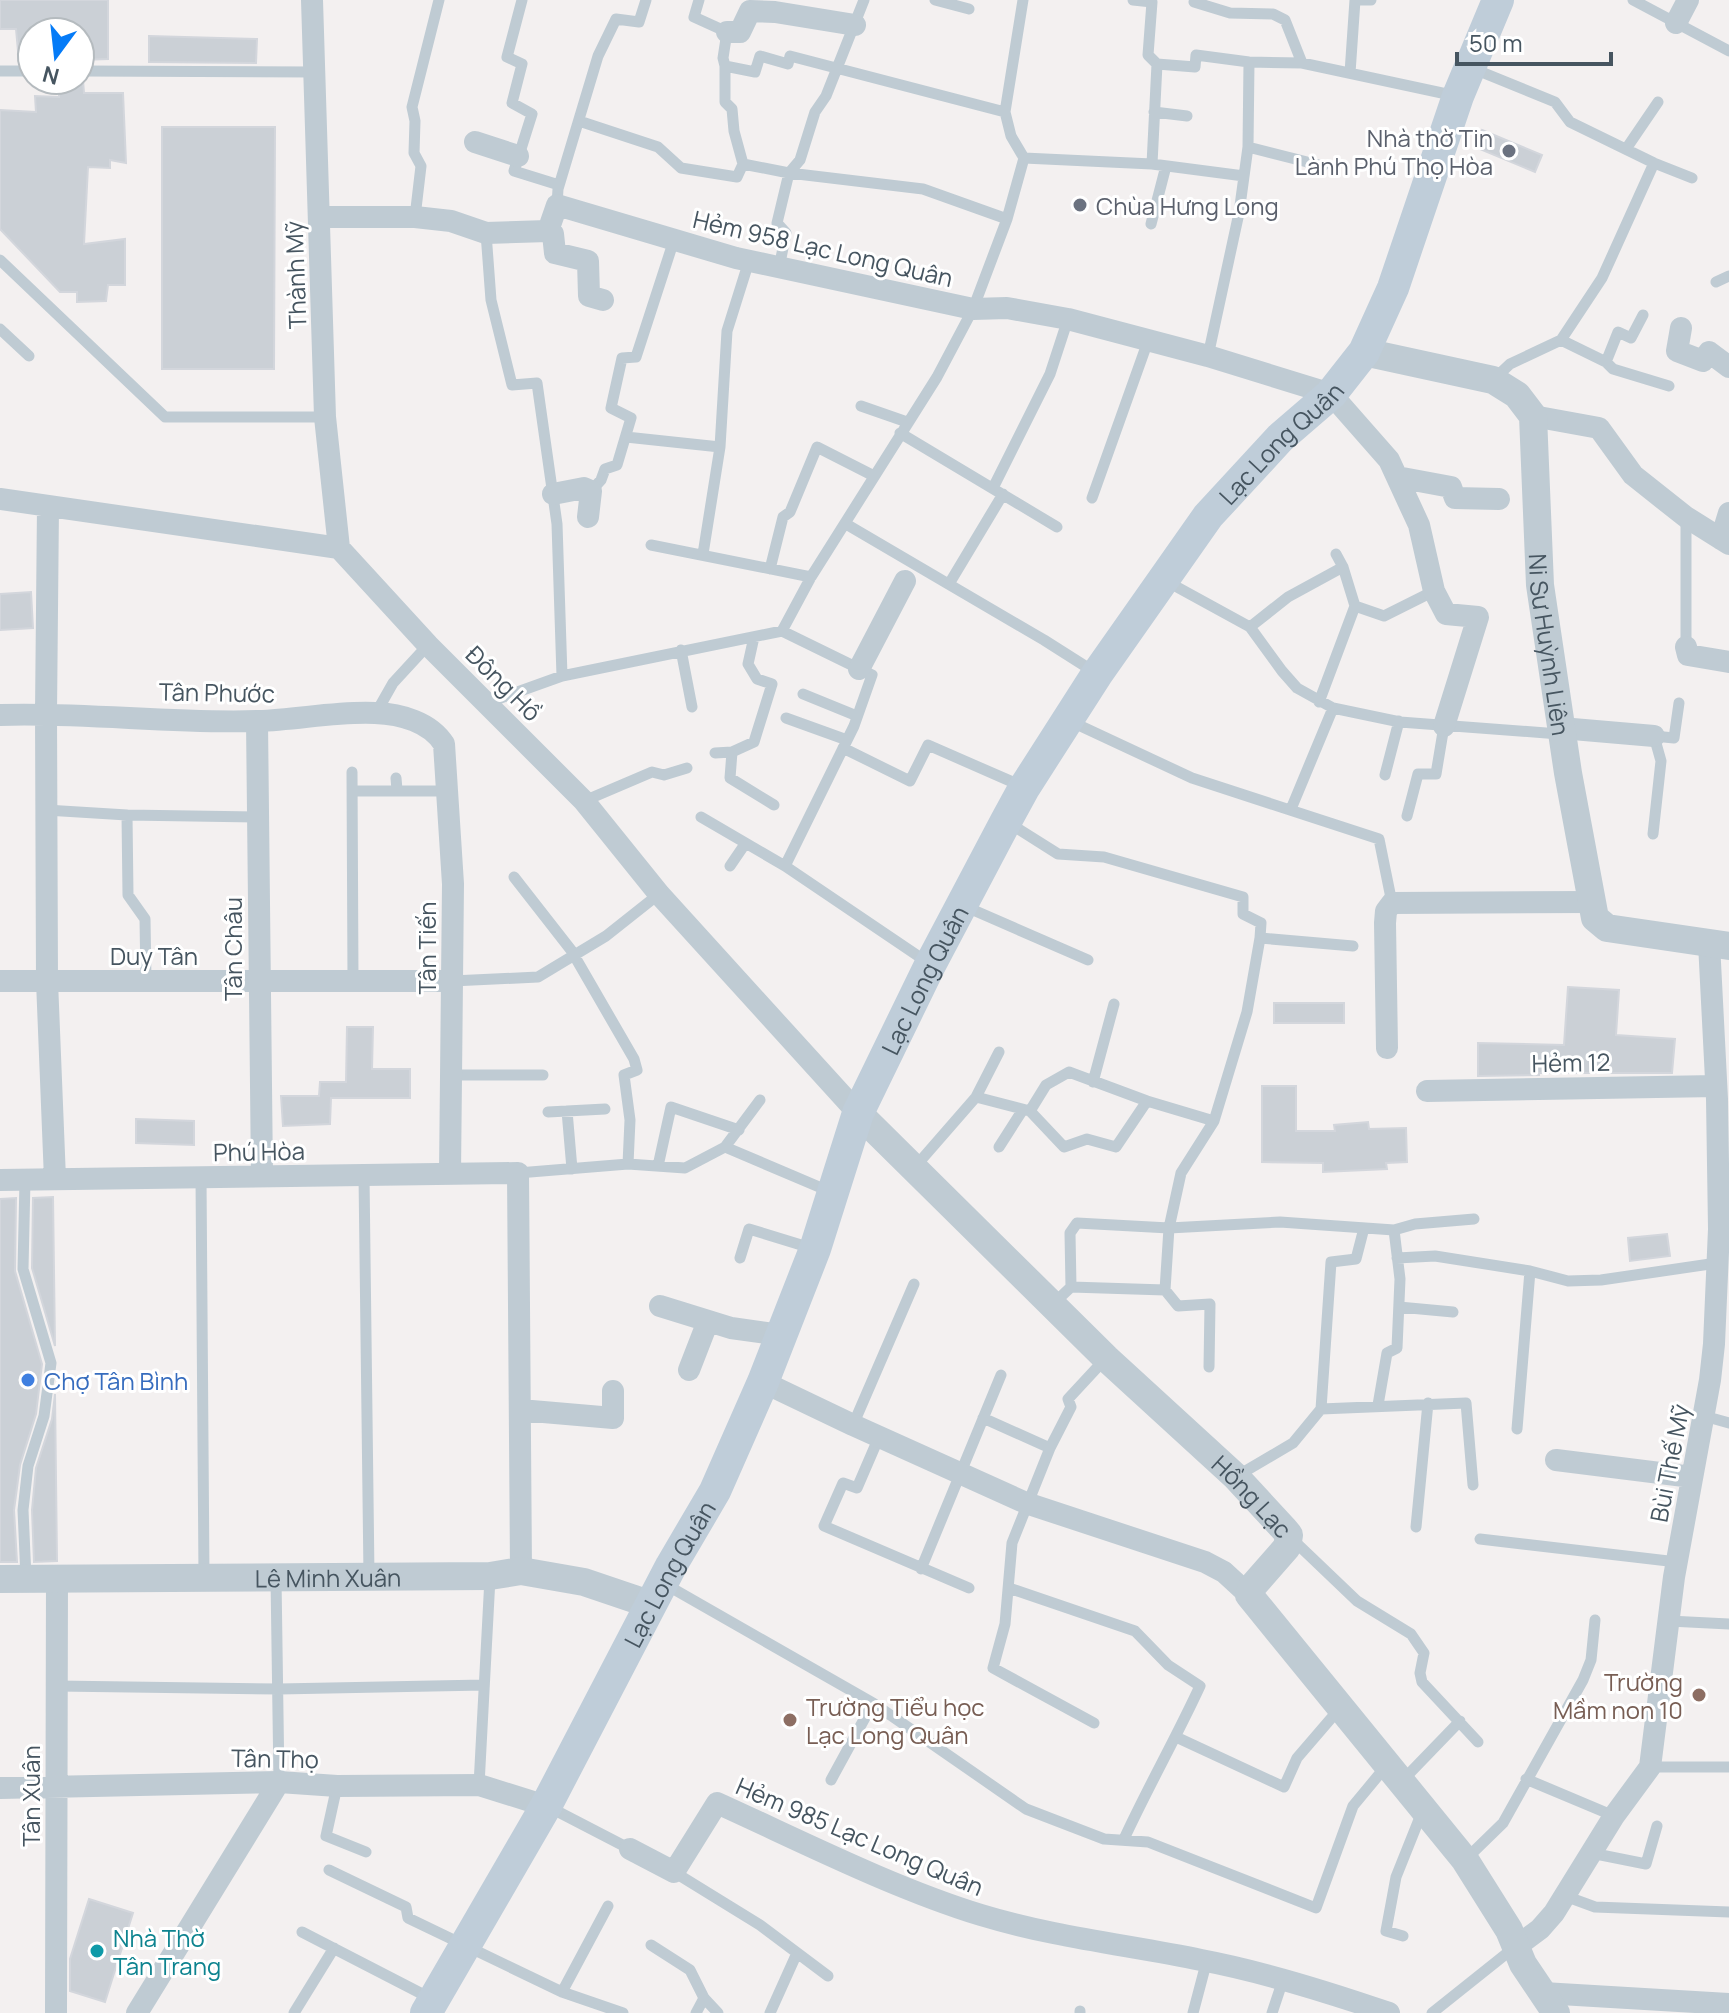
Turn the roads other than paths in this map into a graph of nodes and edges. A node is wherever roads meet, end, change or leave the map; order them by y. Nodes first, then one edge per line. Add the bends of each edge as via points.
1 (312, 0) edge
2 (439, 0) edge
3 (522, 0) edge
4 (646, 0) edge
5 (699, 0) edge
6 (864, 0) edge
7 (935, 0) edge
8 (1023, 0) edge
9 (1133, 0) edge
10 (1358, 0) edge
11 (1371, 0) edge
12 (1498, 0) edge
13 (1633, 0) edge
14 (1688, 0) edge
15 (1153, 1) edge
16 (1194, 2) edge
17 (969, 9) dead end
18 (1676, 23) junction
19 (855, 25) junction
20 (727, 32) junction
21 (1729, 51) edge
22 (1249, 62) junction
23 (1302, 63) junction
24 (1157, 64) junction
25 (725, 66) junction
26 (838, 68) junction
27 (96, 71) edge
28 (314, 72) junction
29 (1350, 73) junction
30 (1464, 82) junction
31 (1658, 102) dead end
32 (1005, 112) junction
33 (1154, 112) junction
34 (1187, 116) dead end
35 (579, 121) junction
36 (475, 142) dead end
37 (1248, 147) junction
38 (1626, 149) junction
39 (518, 156) junction
40 (1024, 158) junction
41 (1654, 163) junction
42 (743, 164) junction
43 (1152, 164) junction
44 (1166, 166) junction
45 (1323, 166) dead end
46 (789, 173) junction
47 (1244, 176) junction
48 (1692, 178) dead end
49 (558, 195) junction
50 (319, 217) junction
51 (415, 217) junction
52 (1007, 219) junction
53 (1151, 224) dead end
54 (548, 231) junction
55 (486, 233) junction
56 (674, 240) junction
57 (0, 260) edge
58 (749, 261) junction
59 (779, 268) junction
60 (1729, 276) edge
61 (1716, 282) dead end
62 (603, 300) dead end
63 (973, 309) junction
64 (1643, 315) dead end
65 (1068, 319) junction
66 (1681, 328) dead end
67 (0, 329) edge
68 (1561, 340) junction
69 (1148, 341) junction
70 (1364, 352) junction
71 (29, 356) dead end
72 (1208, 356) junction
73 (1606, 362) junction
74 (1729, 367) edge
75 (1493, 380) junction
76 (1669, 386) dead end
77 (1331, 394) junction
78 (861, 406) dead end
79 (1533, 416) junction
80 (325, 417) junction
81 (907, 422) junction
82 (900, 433) junction
83 (626, 437) junction
84 (720, 447) junction
85 (874, 476) junction
86 (1397, 477) junction
87 (591, 491) junction
88 (998, 491) junction
89 (553, 494) junction
90 (1092, 498) dead end
91 (0, 499) edge
92 (1499, 499) dead end
93 (48, 506) junction
94 (1729, 513) edge
95 (588, 517) dead end
96 (1686, 517) junction
97 (846, 524) junction
98 (1057, 527) dead end
99 (1725, 542) edge
100 (651, 545) dead end
101 (339, 548) junction
102 (703, 554) junction
103 (1336, 554) dead end
104 (1343, 567) junction
105 (770, 569) junction
106 (811, 577) junction
107 (1161, 579) junction
108 (905, 581) dead end
109 (949, 584) junction
110 (1434, 591) junction
111 (1355, 606) junction
112 (1250, 627) junction
113 (782, 631) junction
114 (754, 637) junction
115 (428, 645) junction
116 (1686, 647) joint
117 (681, 650) junction
118 (1729, 662) edge
119 (865, 672) junction
120 (1097, 674) junction
121 (562, 676) junction
122 (803, 694) dead end
123 (1319, 702) junction
124 (487, 703) junction
125 (1679, 703) dead end
126 (692, 707) dead end
127 (1333, 708) junction
128 (46, 713) junction
129 (376, 713) junction
130 (0, 715) edge
131 (857, 716) junction
132 (786, 718) dead end
133 (1067, 720) junction
134 (257, 721) junction
135 (1399, 721) junction
136 (1444, 726) junction
137 (430, 728) joint
138 (1562, 731) junction
139 (1654, 736) junction
140 (845, 744) junction
141 (732, 752) junction
142 (715, 753) dead end
143 (687, 768) dead end
144 (352, 772) dead end
145 (1385, 775) dead end
146 (1024, 788) junction
147 (353, 791) junction
148 (447, 791) junction
149 (584, 801) junction
150 (774, 805) dead end
151 (1291, 809) junction
152 (46, 810) junction
153 (127, 815) junction
154 (1407, 816) dead end
155 (259, 817) junction
156 (701, 817) dead end
157 (1006, 821) junction
158 (1653, 834) dead end
159 (745, 844) junction
160 (730, 866) dead end
161 (785, 866) junction
162 (514, 877) dead end
163 (659, 894) junction
164 (1590, 902) junction
165 (1392, 903) junction
166 (964, 905) junction
167 (1260, 938) junction
168 (1719, 945) edge
169 (1353, 946) dead end
170 (574, 955) junction
171 (1088, 960) dead end
172 (930, 965) junction
173 (0, 981) edge
174 (47, 981) junction
175 (146, 981) junction
176 (258, 981) junction
177 (353, 981) junction
178 (452, 981) junction
179 (1114, 1004) dead end
180 (1387, 1048) dead end
181 (999, 1052) dead end
182 (451, 1075) junction
183 (543, 1075) dead end
184 (1720, 1079) edge
185 (1093, 1082) junction
186 (1427, 1091) dead end
187 (976, 1097) junction
188 (760, 1100) dead end
189 (1147, 1101) junction
190 (605, 1109) dead end
191 (567, 1111) junction
192 (1026, 1111) junction
193 (548, 1112) dead end
194 (858, 1113) junction
195 (1214, 1121) junction
196 (739, 1130) junction
197 (725, 1147) junction
198 (999, 1147) dead end
199 (628, 1164) junction
200 (658, 1166) junction
201 (915, 1167) junction
202 (572, 1169) junction
203 (518, 1173) junction
204 (450, 1174) junction
205 (364, 1175) junction
206 (262, 1176) junction
207 (201, 1177) junction
208 (55, 1179) junction
209 (0, 1180) edge
210 (25, 1180) junction
211 (831, 1192) junction
212 (1474, 1219) dead end
213 (1169, 1228) junction
214 (1364, 1228) junction
215 (1394, 1230) junction
216 (815, 1249) junction
217 (1721, 1253) edge
218 (740, 1258) dead end
219 (1397, 1258) junction
220 (1530, 1271) junction
221 (914, 1284) dead end
222 (1165, 1290) junction
223 (1062, 1296) junction
224 (660, 1306) dead end
225 (1399, 1307) junction
226 (1453, 1312) dead end
227 (1722, 1319) edge
228 (708, 1321) junction
229 (781, 1335) junction
230 (1106, 1358) junction
231 (1209, 1367) dead end
232 (689, 1370) dead end
233 (1001, 1375) dead end
234 (763, 1382) junction
235 (613, 1391) dead end
236 (1428, 1403) junction
237 (1378, 1405) junction
238 (1321, 1409) junction
239 (520, 1410) junction
240 (1704, 1416) junction
241 (983, 1418) junction
242 (1729, 1423) edge
243 (853, 1425) junction
244 (1517, 1429) dead end
245 (879, 1437) junction
246 (1050, 1448) junction
247 (1556, 1460) dead end
248 (960, 1473) junction
249 (1236, 1477) junction
250 (1692, 1477) junction
251 (1473, 1485) dead end
252 (1026, 1503) junction
253 (1416, 1527) dead end
254 (1289, 1535) junction
255 (1480, 1539) dead end
256 (1677, 1562) junction
257 (921, 1569) junction
258 (521, 1571) junction
259 (490, 1576) junction
260 (369, 1577) junction
261 (57, 1578) junction
262 (204, 1578) junction
263 (276, 1578) junction
264 (13, 1579) edge
265 (969, 1588) dead end
266 (1009, 1588) junction
267 (658, 1594) junction
268 (1249, 1595) junction
269 (1595, 1620) dead end
270 (1669, 1621) junction
271 (1729, 1624) edge
272 (484, 1685) junction
273 (57, 1686) junction
274 (279, 1689) junction
275 (873, 1703) junction
276 (1341, 1707) junction
277 (1460, 1721) junction
278 (1094, 1723) dead end
279 (1176, 1737) junction
280 (1478, 1742) dead end
281 (1650, 1767) junction
282 (1729, 1767) edge
283 (1395, 1773) junction
284 (1526, 1779) junction
285 (831, 1780) dead end
286 (279, 1782) junction
287 (479, 1785) junction
288 (337, 1786) junction
289 (57, 1787) junction
290 (0, 1788) edge
291 (546, 1806) junction
292 (1423, 1808) junction
293 (1614, 1816) junction
294 (1657, 1826) dead end
295 (1124, 1839) junction
296 (630, 1849) joint
297 (366, 1852) dead end
298 (1590, 1853) junction
299 (1465, 1860) junction
300 (329, 1870) dead end
301 (674, 1872) junction
302 (1565, 1896) junction
303 (608, 1906) dead end
304 (1729, 1912) edge
305 (302, 1932) dead end
306 (1403, 1936) dead end
307 (466, 1944) junction
308 (651, 1945) dead end
309 (1517, 1946) junction
310 (334, 1948) junction
311 (797, 1953) junction
312 (1207, 1960) junction
313 (828, 1976) dead end
314 (1283, 1980) junction
315 (562, 1992) junction
316 (704, 1998) junction
317 (1549, 2003) edge
318 (1729, 2004) edge
319 (430, 2007) edge
320 (56, 2013) edge
321 (137, 2013) edge
322 (294, 2013) edge
323 (623, 2013) edge
324 (696, 2013) edge
325 (718, 2013) edge
326 (770, 2013) edge
327 (1193, 2013) edge
328 (1272, 2013) edge
329 (1389, 2013) edge
330 (1432, 2013) edge

1 - 28 street, Thành Mỹ
2 - 51 lane via 412,107 414,153 421,166
3 - 39 lane via 507,57 522,64 512,103 532,114
4 - 35 lane via 639,22 616,19 598,56
5 - 20 lane via 694,17
6 - 19 lane
7 - 17 lane
8 - 32 lane
9 - 15 lane
10 - 11 lane
10 - 29 lane
12 - 30 main road, Lạc Long Quân
13 - 18 lane
14 - 18 street
15 - 24 lane via 1148,55
16 - 23 lane via 1285,20
18 - 21 lane
19 - 20 street via 750,11 740,32
19 - 26 lane
20 - 25 lane
22 - 23 lane
22 - 24 lane via 1196,55 1195,67
22 - 37 lane
23 - 29 lane
24 - 33 lane
25 - 26 lane via 755,72 760,56 788,64 790,56
25 - 42 lane via 725,102 732,109
26 - 32 lane
26 - 46 lane via 815,112 800,160
27 - 28 lane
28 - 50 street, Thành Mỹ
29 - 30 lane
30 - 38 lane via 1555,102 1570,122
30 - 70 main road, Lạc Long Quân via 1393,288
31 - 38 lane
32 - 40 lane
33 - 34 lane
33 - 43 lane
35 - 42 lane via 658,147 681,168 737,177
35 - 49 lane
36 - 39 street
37 - 45 lane
37 - 47 lane
38 - 41 lane
39 - 49 lane via 514,171
40 - 43 lane
40 - 52 lane
41 - 48 lane
41 - 68 lane via 1602,278
42 - 46 lane
43 - 44 lane
44 - 47 lane
44 - 53 lane
46 - 52 lane via 923,189
46 - 59 lane via 777,223 786,233
47 - 72 lane
49 - 54 street
49 - 56 street, Hẻm 958 Lạc Long Quân
50 - 51 street
50 - 80 street, Thành Mỹ
51 - 55 street via 451,221
52 - 63 lane
54 - 55 street
54 - 62 street via 555,253 588,261 589,296
55 - 89 lane via 491,300 512,385 537,383
56 - 58 street, Hẻm 958 Lạc Long Quân
56 - 83 lane via 636,357 622,358 611,408 631,418
57 - 80 lane via 165,417
58 - 59 street, Hẻm 958 Lạc Long Quân
58 - 84 lane via 727,331
59 - 63 street, Hẻm 958 Lạc Long Quân
60 - 61 lane
63 - 65 street, Hẻm 958 Lạc Long Quân via 1007,308
63 - 81 lane
64 - 73 lane via 1631,338 1618,332
65 - 69 street, Hẻm 958 Lạc Long Quân
65 - 88 lane via 1050,374
66 - 74 street via 1677,351 1703,361 1709,352
67 - 71 lane
68 - 73 lane
68 - 75 lane via 1510,364
69 - 72 street, Hẻm 958 Lạc Long Quân
69 - 90 lane
70 - 75 street
70 - 77 main road, Lạc Long Quân
72 - 77 street, Hẻm 958 Lạc Long Quân
73 - 76 lane via 1613,369
75 - 79 street via 1517,395
77 - 86 street via 1389,460
77 - 107 main road, Lạc Long Quân via 1280,438 1208,516
78 - 81 lane
79 - 96 street via 1599,428 1633,475
79 - 138 street, Ni Sư Huỳnh Liên via 1540,585
80 - 101 street, Thành Mỹ
81 - 82 lane
82 - 85 lane
82 - 88 lane
83 - 84 lane
83 - 87 lane via 617,465 605,469
84 - 102 lane
85 - 97 lane
85 - 105 lane via 817,447 790,512 783,517
86 - 92 street via 1451,487 1455,498
86 - 110 street via 1419,525
87 - 89 street
87 - 95 street
88 - 98 lane
88 - 109 lane
89 - 121 lane
91 - 93 street
93 - 101 street
93 - 128 street
94 - 99 street
96 - 99 street
96 - 116 lane
97 - 106 lane
97 - 109 lane
100 - 102 lane
101 - 115 street, Đông Hồ
102 - 105 lane
103 - 104 lane
104 - 111 lane
104 - 112 lane via 1288,597
105 - 106 lane
106 - 113 lane
107 - 112 lane
107 - 120 main road, Lạc Long Quân
108 - 119 street
109 - 120 lane
110 - 111 lane via 1384,616
110 - 136 street via 1446,614 1478,617
111 - 123 lane
112 - 123 lane via 1297,688
113 - 114 lane
113 - 119 lane
114 - 117 lane
114 - 141 lane via 748,664 757,679 772,684 754,742
115 - 124 street, Đông Hồ
115 - 129 lane via 393,683
116 - 118 street via 1688,655
117 - 121 lane
117 - 126 lane
119 - 131 lane
120 - 133 main road, Lạc Long Quân
121 - 124 lane
122 - 131 lane
123 - 127 lane
124 - 149 street, Đông Hồ
125 - 139 lane via 1674,738
127 - 135 lane
127 - 151 lane
128 - 130 street, Tân Phước
128 - 134 street, Tân Phước
128 - 152 street
129 - 134 street, Tân Phước
129 - 137 street, Tân Phước
131 - 140 lane
132 - 140 lane
133 - 146 main road, Lạc Long Quân
133 - 151 lane via 1192,778
134 - 155 street, Tân Châu
135 - 136 lane
135 - 145 lane
136 - 138 lane
136 - 154 lane via 1436,774 1418,774
137 - 148 street, Tân Tiến via 444,744
138 - 139 street
138 - 164 street, Ni Sư Huỳnh Liên
139 - 158 lane via 1661,761
140 - 146 lane via 910,781 928,745
140 - 161 lane
141 - 142 lane
141 - 150 lane via 730,778
143 - 149 lane via 664,775 652,772
144 - 147 lane
146 - 157 main road, Lạc Long Quân
147 - 148 lane via 396,784
147 - 177 lane
148 - 178 street, Tân Tiến
149 - 163 street, Đông Hồ
151 - 165 lane via 1379,839
152 - 153 lane
152 - 174 street
153 - 155 lane
153 - 175 lane via 128,895 145,919
155 - 176 street, Tân Châu
156 - 159 lane
157 - 166 main road, Lạc Long Quân
157 - 167 lane via 1058,854 1104,857 1243,897 1243,914 1261,923
159 - 160 lane
159 - 161 lane
161 - 172 lane
162 - 170 lane
163 - 170 lane
163 - 194 street, Đông Hồ
164 - 165 street
164 - 168 street via 1598,923 1607,928
165 - 180 street via 1385,923
166 - 171 lane
166 - 172 main road, Lạc Long Quân
167 - 169 lane
167 - 195 lane via 1247,1012
168 - 184 street, Bùi Thế Mỹ
170 - 178 lane via 538,977
170 - 199 lane via 637,1070 624,1075
172 - 194 main road, Lạc Long Quân
173 - 174 street, Duy Tân
174 - 175 street, Duy Tân
174 - 208 street
175 - 176 street, Duy Tân
176 - 177 street, Duy Tân
176 - 206 street, Tân Châu
177 - 178 street, Duy Tân
178 - 182 street, Tân Tiến
179 - 185 lane
181 - 187 lane
182 - 183 lane
182 - 204 street, Tân Tiến
184 - 186 street, Hẻm 12
184 - 217 street, Bùi Thế Mỹ
185 - 189 lane
185 - 192 lane via 1069,1072 1046,1085
187 - 192 lane
187 - 201 lane
188 - 196 lane
189 - 192 lane via 1116,1147 1087,1139 1064,1147
189 - 195 lane
190 - 191 lane
191 - 193 lane
191 - 202 lane
192 - 198 lane
194 - 201 street, Hồng Lạc
194 - 211 main road, Lạc Long Quân
195 - 213 lane via 1181,1173
196 - 197 lane
196 - 200 lane via 671,1107
197 - 200 lane via 685,1168
197 - 211 lane
199 - 200 lane
199 - 202 lane
201 - 223 street, Hồng Lạc
202 - 203 lane
203 - 204 street, Phú Hòa
203 - 239 street
204 - 205 street, Phú Hòa
205 - 206 street, Phú Hòa
205 - 260 lane
206 - 207 street, Phú Hòa
207 - 208 street, Phú Hòa
207 - 262 lane
208 - 210 street, Phú Hòa
209 - 210 street, Phú Hòa
210 - 264 lane via 23,1269 51,1363 44,1416 28,1466
211 - 216 main road, Lạc Long Quân
212 - 215 lane
213 - 214 lane via 1280,1222
213 - 222 lane
213 - 223 lane via 1077,1223 1070,1233
214 - 215 lane
214 - 238 lane via 1356,1259 1331,1262
215 - 219 lane
216 - 218 lane via 749,1229
216 - 229 main road, Lạc Long Quân
217 - 220 lane via 1601,1280 1568,1281
217 - 227 street, Bùi Thế Mỹ
219 - 220 lane via 1435,1256
219 - 225 lane
220 - 244 lane
221 - 243 lane
222 - 223 lane
222 - 231 lane via 1178,1306 1210,1304
223 - 230 street, Hồng Lạc
224 - 228 street
225 - 226 lane
225 - 237 lane via 1397,1348 1387,1353
227 - 240 street, Bùi Thế Mỹ
228 - 229 street
228 - 232 street
229 - 234 main road, Lạc Long Quân
230 - 246 lane via 1068,1399 1071,1407
230 - 249 street, Hồng Lạc
233 - 241 lane
234 - 243 street
234 - 267 main road, Lạc Long Quân via 715,1491
235 - 239 street via 613,1418
236 - 237 lane
236 - 251 lane via 1466,1403
236 - 253 lane
237 - 238 lane
238 - 249 lane via 1293,1443
239 - 258 street
240 - 242 lane
240 - 250 street, Bùi Thế Mỹ
241 - 246 lane
241 - 248 lane
243 - 245 street
245 - 248 street
245 - 257 lane via 857,1488 843,1483 824,1526
246 - 252 lane
247 - 250 street
248 - 252 street
248 - 257 lane
249 - 254 street, Hồng Lạc
250 - 256 street, Bùi Thế Mỹ
252 - 266 lane via 1012,1543
252 - 268 street via 1205,1562
254 - 268 street, Hồng Lạc via 1287,1547
254 - 277 lane via 1357,1601 1411,1634 1424,1653 1422,1682
255 - 256 lane
256 - 270 street, Bùi Thế Mỹ
257 - 265 lane
258 - 259 street, Lê Minh Xuân
258 - 267 street, Lê Minh Xuân
259 - 260 street, Lê Minh Xuân
259 - 272 lane
260 - 263 street, Lê Minh Xuân
261 - 262 street, Lê Minh Xuân
261 - 264 street, Lê Minh Xuân
261 - 273 street, Tân Xuân
262 - 263 street, Lê Minh Xuân
263 - 274 lane
266 - 278 lane via 993,1668
266 - 279 lane via 1135,1631 1168,1665 1200,1686
267 - 275 lane
267 - 291 main road, Lạc Long Quân
268 - 276 street
269 - 284 lane via 1583,1680
270 - 271 lane
270 - 281 street, Bùi Thế Mỹ
272 - 274 lane
272 - 287 lane
273 - 274 lane
273 - 289 street, Tân Xuân
274 - 286 lane
275 - 285 lane
275 - 295 lane via 1026,1809 1104,1839
276 - 279 lane via 1297,1758 1284,1787
276 - 283 street
277 - 280 lane
277 - 283 lane
279 - 295 lane
281 - 282 lane
281 - 293 street, Bùi Thế Mỹ
283 - 292 street
283 - 295 lane via 1353,1806 1316,1908 1148,1842
284 - 293 lane
284 - 299 lane via 1503,1823
286 - 288 street, Tân Thọ
286 - 289 street, Tân Thọ
286 - 321 street
287 - 288 street, Tân Thọ
287 - 291 street, Tân Thọ
288 - 297 lane via 326,1836
289 - 290 street, Tân Thọ
289 - 320 street, Tân Xuân
291 - 296 lane
291 - 307 main road, Lạc Long Quân
292 - 299 street
292 - 306 lane via 1396,1877 1386,1931
293 - 298 street, Bùi Thế Mỹ
294 - 298 lane via 1646,1864
296 - 301 street
298 - 302 street, Bùi Thế Mỹ
299 - 309 street
300 - 307 lane via 406,1907 408,1918
301 - 311 lane
301 - 312 street, Hẻm 985 Lạc Long Quân via 717,1803 979,1915
302 - 304 lane via 1595,1907
302 - 309 street, Bùi Thế Mỹ via 1540,1929
303 - 315 lane
305 - 310 lane
307 - 315 lane
307 - 319 main road, Lạc Long Quân
308 - 316 lane via 690,1970
309 - 317 street
309 - 330 lane
310 - 319 lane
310 - 322 lane
311 - 313 lane
311 - 326 lane
312 - 314 street, Hẻm 985 Lạc Long Quân
312 - 327 lane
314 - 328 lane
314 - 329 street, Hẻm 985 Lạc Long Quân
315 - 323 lane
316 - 324 lane
316 - 325 lane
317 - 318 street

